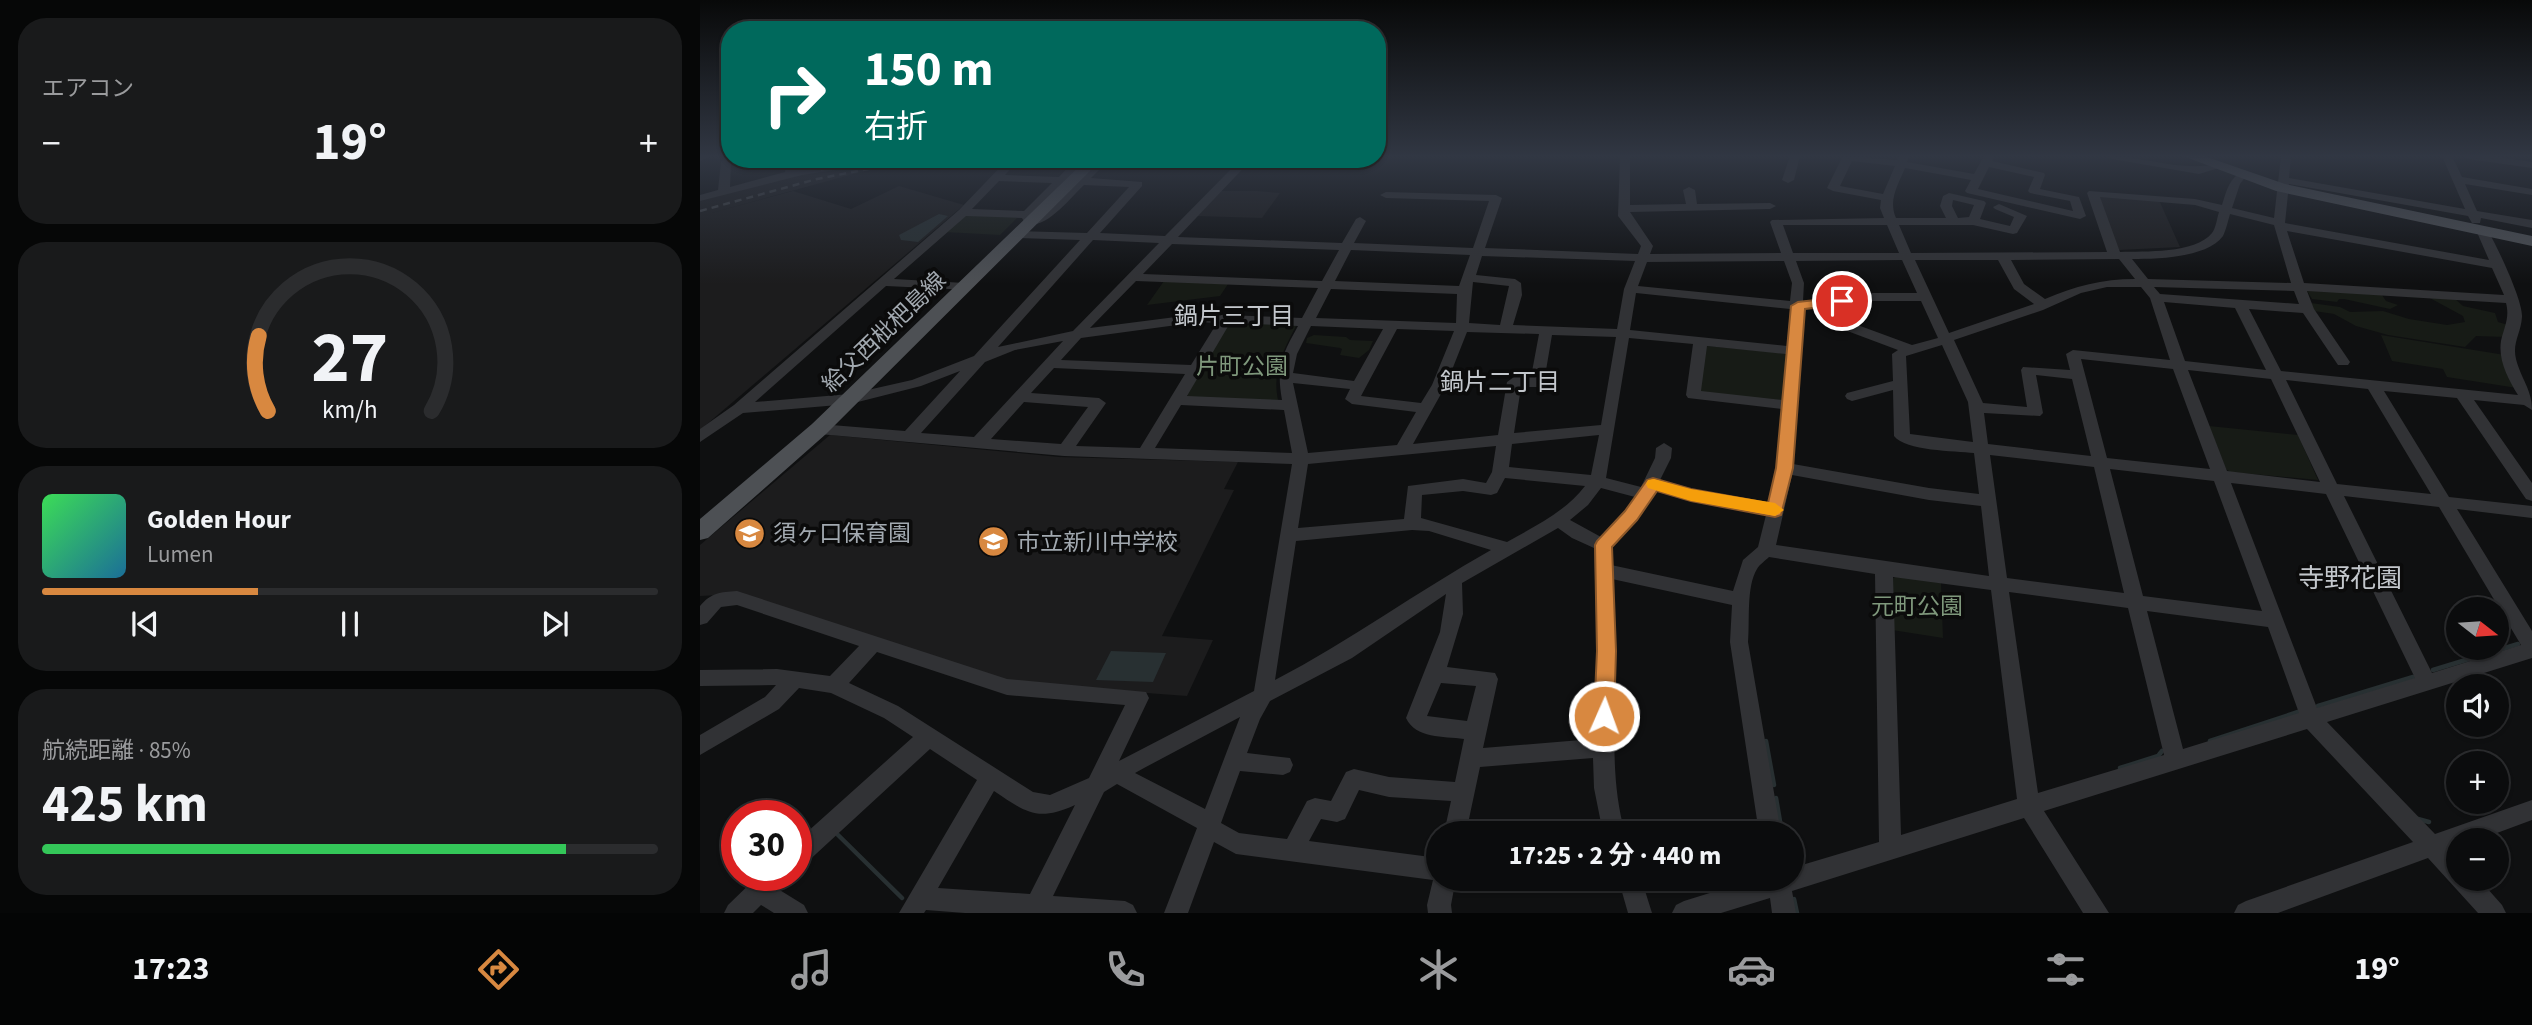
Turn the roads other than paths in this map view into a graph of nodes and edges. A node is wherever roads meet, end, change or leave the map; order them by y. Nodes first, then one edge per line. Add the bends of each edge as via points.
1 (1887, 198) edge
2 (976, 199) edge
3 (1053, 199) edge
4 (1124, 199) edge
5 (1209, 199) edge
6 (1496, 199) edge
7 (1624, 199) edge
8 (1690, 199) edge
9 (1767, 199) edge
10 (1948, 199) edge
11 (1961, 199) edge
12 (2004, 199) edge
13 (2068, 199) edge
14 (2095, 199) edge
15 (2157, 199) edge
16 (2230, 199) edge
17 (2282, 199) edge
18 (2346, 199) edge
19 (2376, 199) edge
20 (2466, 199) edge
21 (2074, 200) junction
22 (1980, 203) junction
23 (2097, 203) junction
24 (1770, 206) junction
25 (1624, 209) junction
26 (1692, 209) junction
27 (2226, 210) junction
28 (963, 212) junction
29 (2473, 214) junction
30 (1360, 221) dead end
31 (1954, 221) junction
32 (1973, 221) junction
33 (1776, 222) junction
34 (1892, 222) junction
35 (1026, 224) junction
36 (2532, 224) edge
37 (2280, 225) junction
38 (2481, 230) junction
39 (1089, 237) junction
40 (1169, 240) junction
41 (2532, 241) edge
42 (1345, 247) junction
43 (1478, 252) junction
44 (2119, 256) junction
45 (1907, 257) junction
46 (2003, 257) junction
47 (1642, 258) junction
48 (1790, 258) junction
49 (2497, 265) junction
50 (1134, 277) junction
51 (882, 282) junction
52 (2143, 282) junction
53 (1466, 284) junction
54 (1326, 285) junction
55 (965, 287) junction
56 (2299, 287) junction
57 (1630, 289) junction
58 (1924, 297) junction
59 (2156, 298) junction
60 (2512, 299) junction
61 (1818, 304) junction
62 (2043, 304) junction
63 (2240, 304) junction
64 (1798, 306) junction
65 (2307, 309) junction
66 (1226, 319) junction
67 (1307, 322) junction
68 (1392, 325) junction
69 (1462, 328) junction
70 (1505, 329) junction
71 (1546, 331) junction
72 (1623, 333) junction
73 (1077, 334) junction
74 (1947, 339) junction
75 (1700, 342) junction
76 (1912, 350) junction
77 (1795, 351) junction
78 (978, 360) junction
79 (2343, 362) dead end
80 (1051, 364) junction
81 (2179, 365) junction
82 (1195, 370) junction
83 (2078, 375) junction
84 (2276, 375) junction
85 (1286, 377) junction
86 (1900, 384) junction
87 (2373, 385) junction
88 (1358, 386) junction
89 (2462, 394) junction
90 (1852, 396) dead end
91 (1020, 397) junction
92 (850, 400) junction
93 (1177, 400) junction
94 (2530, 403) edge
95 (1289, 405) junction
96 (1790, 405) junction
97 (738, 408) junction
98 (1976, 408) junction
99 (1426, 409) junction
100 (819, 429) junction
101 (1607, 429) junction
102 (700, 437) edge
103 (908, 437) junction
104 (1505, 439) junction
105 (978, 443) junction
106 (1664, 448) dead end
107 (1982, 448) junction
108 (1063, 450) junction
109 (1405, 450) junction
110 (1144, 454) junction
111 (1301, 459) junction
112 (2100, 462) junction
113 (1784, 468) junction
114 (1500, 472) junction
115 (2221, 476) junction
116 (1597, 481) junction
117 (1649, 489) junction
118 (2333, 489) junction
119 (2532, 495) edge
120 (1988, 501) junction
121 (2445, 502) junction
122 (1775, 511) junction
123 (2532, 512) edge
124 (1559, 520) junction
125 (705, 523) edge
126 (1412, 524) junction
127 (1290, 535) junction
128 (1604, 545) junction
129 (1506, 548) junction
130 (1766, 550) junction
131 (1884, 569) junction
132 (1602, 570) junction
133 (1452, 580) junction
134 (1998, 583) junction
135 (1740, 600) junction
136 (2135, 601) junction
137 (700, 618) edge
138 (2274, 620) junction
139 (875, 642) junction
140 (2532, 649) edge
141 (1433, 674) junction
142 (700, 678) edge
143 (795, 679) junction
144 (2427, 683) junction
145 (834, 685) junction
146 (1263, 696) junction
147 (2312, 720) junction
148 (1475, 731) junction
149 (928, 737) junction
150 (700, 746) edge
151 (1601, 748) junction
152 (1471, 758) junction
153 (1234, 761) junction
154 (2176, 762) junction
155 (1283, 765) dead end
156 (1119, 772) junction
157 (991, 776) junction
158 (1096, 785) junction
159 (1464, 792) junction
160 (2028, 807) junction
161 (2532, 810) edge
162 (1458, 821) edge
163 (1610, 821) edge
164 (1768, 821) edge
165 (1209, 827) junction
166 (812, 842) edge
167 (2431, 846) junction
168 (1890, 850) junction
169 (1292, 851) junction
170 (2446, 862) edge
171 (1426, 868) edge
172 (1804, 875) edge
173 (759, 891) edge
174 (775, 891) edge
175 (1442, 891) edge
176 (1633, 891) edge
177 (1751, 891) edge
178 (1780, 891) edge
179 (2473, 891) edge
180 (915, 906) edge
181 (1034, 910) edge
182 (736, 913) edge
183 (796, 913) edge
184 (1125, 913) edge
185 (1176, 913) edge
186 (1440, 913) edge
187 (1640, 913) edge
188 (1684, 913) edge
189 (1784, 913) edge
190 (2097, 913) edge
191 (2246, 913) edge
192 (2494, 913) edge

1 - 34 street
2 - 28 street
3 - 35 main road, 給父西枇杷島線
4 - 39 street
5 - 40 street
6 - 43 street
7 - 25 street
8 - 26 street
9 - 24 street
10 - 31 street via 1946,206
11 - 22 street
12 - 21 street via 2080,216
13 - 21 street
14 - 23 street
15 - 27 street
16 - 27 street
17 - 37 street
18 - 38 main road
19 - 29 street
20 - 29 street
21 - 23 street
22 - 32 street
22 - 32 street via 2021,216 2013,230
23 - 44 street
24 - 26 street
24 - 33 street
25 - 26 street
25 - 47 street via 1627,223 1647,246
27 - 37 street
27 - 44 street via 2217,235 2208,243 2178,253
28 - 35 street
28 - 51 street
29 - 36 street
29 - 38 street
30 - 42 street
31 - 32 street
31 - 34 street
33 - 34 street
33 - 48 street
34 - 45 street
35 - 39 street
35 - 55 main road, 給父西枇杷島線
37 - 49 street
37 - 56 street
38 - 41 main road
38 - 49 street
39 - 40 street
39 - 78 street
40 - 42 street
40 - 50 street
42 - 43 street
42 - 54 street
43 - 47 street
43 - 53 street
44 - 46 street
44 - 52 street
45 - 46 street
45 - 48 street
45 - 58 street
46 - 62 street via 2019,286
47 - 48 street
47 - 57 street
48 - 64 street via 1798,283
49 - 60 street
50 - 54 street
50 - 73 street
51 - 55 street
51 - 97 street
52 - 56 street
52 - 59 street
52 - 62 street via 2107,283
53 - 54 street
53 - 69 street
53 - 70 street via 1515,283 1516,295
54 - 67 street
55 - 92 main road, 給父西枇杷島線
56 - 60 street
56 - 65 street
57 - 64 street
57 - 72 street
58 - 61 street
58 - 74 street
59 - 63 street
59 - 81 street
60 - 94 street via 2518,318 2508,342 2507,361
61 - 64 street
61 - 76 street via 1839,323
62 - 74 street
63 - 65 street
63 - 84 street
64 - 77 street
65 - 79 street
66 - 67 street
66 - 73 street via 1181,319
66 - 82 street
67 - 68 street
67 - 85 street via 1290,354
68 - 69 street
68 - 88 street
69 - 70 street
69 - 99 street
70 - 71 street
71 - 72 street
71 - 104 street via 1537,382 1514,382
72 - 75 street
72 - 101 street
73 - 78 street via 1012,346
73 - 80 street
74 - 76 street
74 - 98 street
75 - 77 street
75 - 96 street via 1693,395
76 - 86 street via 1899,354
77 - 96 street
78 - 92 street
78 - 103 street
80 - 82 street
80 - 91 street
81 - 83 street via 2073,354
81 - 84 street
81 - 115 street
82 - 93 street
83 - 98 street via 2028,370 2035,413
83 - 112 street
84 - 87 street
84 - 118 street
85 - 88 street
85 - 95 street
86 - 90 street
86 - 107 street via 1902,436
87 - 89 street
87 - 121 street
88 - 99 street via 1352,399
89 - 94 street
89 - 119 street
91 - 105 street
91 - 108 street via 1099,403
92 - 97 street
92 - 100 main road, 給父西枇杷島線
93 - 95 street
93 - 110 street
95 - 111 street
96 - 113 street
97 - 102 street
98 - 107 street
99 - 109 street
100 - 103 street
100 - 125 main road, 給父西枇杷島線
101 - 104 street
101 - 116 street
103 - 105 street
104 - 109 street
104 - 114 street
105 - 108 street
106 - 117 street
107 - 112 street
107 - 120 street
108 - 110 street
109 - 111 street
110 - 111 street
111 - 127 street
112 - 115 street
112 - 136 street
113 - 120 street
113 - 122 street
114 - 116 street
114 - 126 street via 1491,489 1463,485 1414,490
115 - 118 street
115 - 138 street
116 - 117 street
116 - 124 street
117 - 122 street
117 - 128 street
118 - 121 street
118 - 144 street
120 - 134 street
121 - 123 street
121 - 140 street
122 - 130 street
124 - 128 street
124 - 129 street
126 - 127 street
126 - 129 street
127 - 146 street
128 - 132 street
129 - 133 street
130 - 131 street
130 - 135 street via 1749,565
131 - 134 street
131 - 168 street
132 - 135 street
132 - 151 street via 1606,651
133 - 141 street via 1450,633
133 - 146 street via 1345,652
134 - 136 street
134 - 160 street
135 - 164 street via 1740,642
136 - 138 street
136 - 154 street
137 - 139 street via 716,600 737,598
138 - 147 street
139 - 145 street
139 - 158 street via 1007,687 1139,698
140 - 144 street
141 - 148 street via 1488,679
141 - 148 street via 1416,719 1423,725
142 - 143 street
143 - 145 street
143 - 150 street via 772,703
144 - 147 street
145 - 149 street via 891,712
146 - 153 street
146 - 156 street
147 - 154 street
147 - 167 street
148 - 152 street
149 - 157 street
149 - 166 street
151 - 152 street
151 - 163 street
152 - 159 street
153 - 155 street
153 - 165 street
154 - 160 street
156 - 158 street
156 - 165 street
157 - 158 street via 1029,802 1051,805
157 - 180 street
158 - 181 street
159 - 162 street
159 - 169 street via 1354,779 1338,812 1315,808
160 - 168 street
160 - 190 street
161 - 167 street
165 - 169 street via 1236,843
165 - 185 street
167 - 170 street
167 - 191 street
168 - 172 street
169 - 171 street
173 - 182 street
174 - 183 street
175 - 186 street
176 - 187 street
177 - 188 street
178 - 189 street
179 - 192 street
180 - 181 street
181 - 184 street

